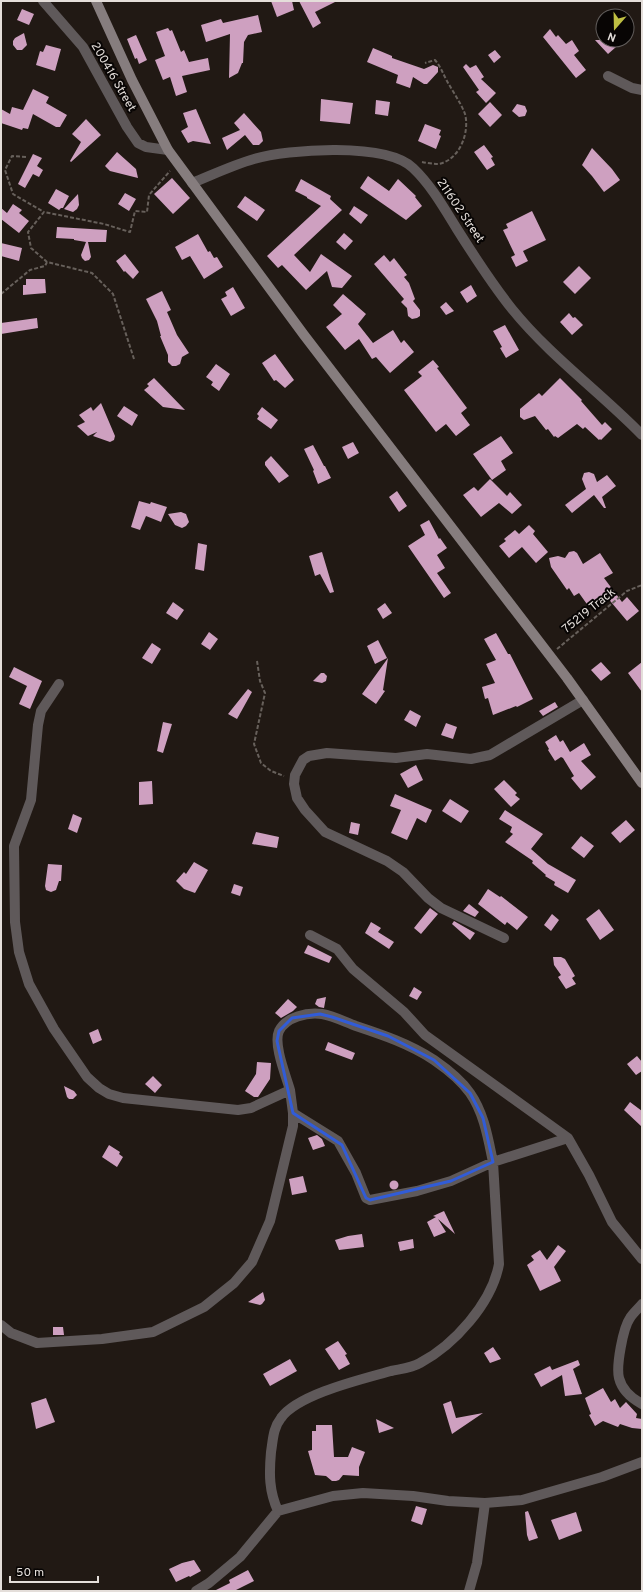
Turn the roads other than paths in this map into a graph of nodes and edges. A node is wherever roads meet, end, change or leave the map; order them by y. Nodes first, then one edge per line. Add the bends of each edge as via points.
1 (43, 1) edge
2 (96, 1) edge
3 (608, 76) dead end
4 (642, 90) edge
5 (168, 150) junction
6 (192, 183) junction
7 (642, 435) edge
8 (59, 684) dead end
9 (583, 700) junction
10 (642, 783) edge
11 (310, 934) dead end
12 (504, 938) dead end
13 (290, 1090) junction
14 (294, 1113) junction
15 (568, 1138) junction
16 (493, 1162) junction
17 (642, 1259) edge
18 (642, 1304) edge
19 (1, 1325) edge
20 (642, 1404) edge
21 (642, 1462) edge
22 (485, 1503) junction
23 (278, 1511) junction
24 (196, 1591) edge
25 (469, 1591) edge

1 - 5 street, 200416 Street via 82,47 138,143
2 - 5 street
3 - 4 street
5 - 6 street
6 - 7 street, 211602 Street via 254,158 315,149 376,152 397,158 412,167 433,190 470,249 512,308 542,343
6 - 9 street via 304,335
8 - 13 street via 41,711 30,800 14,846 15,922 19,952 29,984 54,1029 87,1077 99,1088 123,1098 238,1110 251,1108
9 - 10 street
9 - 12 street via 490,755 470,759 426,754 380,758 327,753 303,760 295,775 297,798 325,832 387,861 403,872 441,908
11 - 15 street via 337,949 353,968 404,1012 425,1035
13 - 14 street
13 - 16 street via 277,1041 284,1023 292,1018 320,1014 388,1036 434,1060 470,1093 483,1118
14 - 16 street via 338,1141 356,1173 366,1198 370,1200 417,1192
14 - 19 street via 270,1221 252,1262 234,1283 204,1306 153,1332 102,1339 37,1343 11,1333
15 - 16 street
15 - 17 street via 612,1222
16 - 23 street via 499,1264 488,1293 466,1327 419,1364 309,1397 281,1417 274,1432 269,1473 271,1491
18 - 20 street via 629,1318 623,1333 618,1377 632,1399
21 - 22 street via 554,1492 522,1500
22 - 23 street via 363,1494 333,1496
22 - 25 street via 477,1563
23 - 24 street via 240,1557

